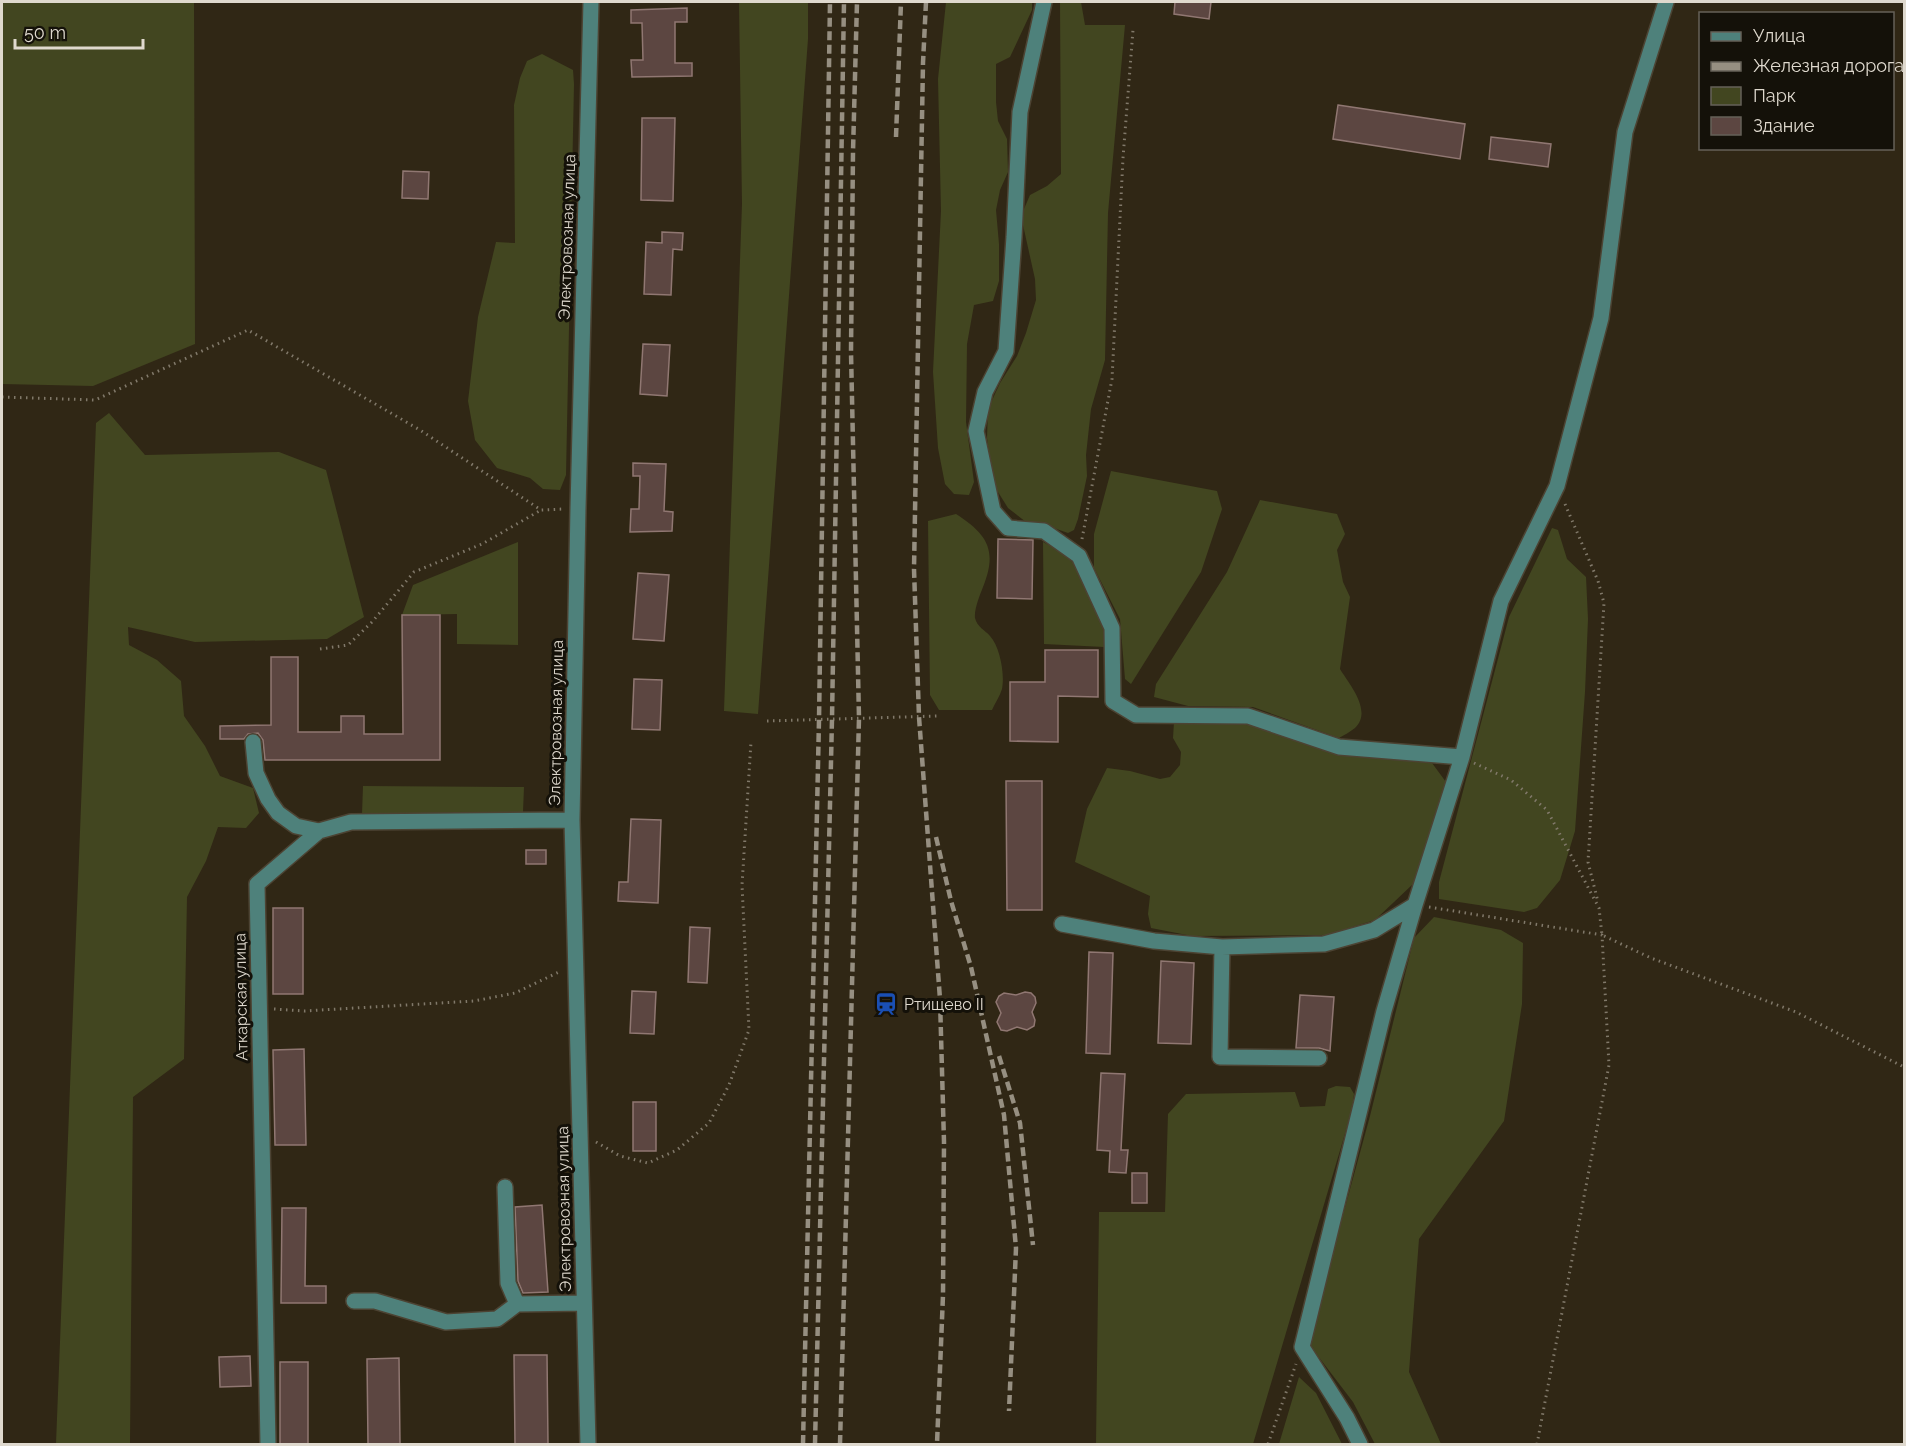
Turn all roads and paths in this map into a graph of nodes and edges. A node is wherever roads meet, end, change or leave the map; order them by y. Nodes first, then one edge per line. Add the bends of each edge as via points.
1 (591, 2) edge
2 (1044, 2) edge
3 (1666, 2) edge
4 (1133, 30) dead end
5 (2, 397) edge
6 (1557, 486) junction
7 (578, 508) junction
8 (542, 510) junction
9 (1079, 556) junction
10 (320, 649) dead end
11 (937, 716) dead end
12 (767, 721) dead end
13 (253, 742) dead end
14 (751, 742) dead end
15 (1462, 757) junction
16 (572, 820) junction
17 (319, 831) junction
18 (1415, 905) junction
19 (1599, 908) junction
20 (1062, 924) dead end
21 (1602, 935) junction
22 (1222, 946) junction
23 (576, 964) junction
24 (260, 1007) junction
25 (1319, 1058) dead end
26 (1905, 1067) edge
27 (580, 1133) junction
28 (505, 1187) dead end
29 (354, 1301) dead end
30 (584, 1303) junction
31 (517, 1304) junction
32 (1302, 1347) junction
33 (268, 1444) edge
34 (588, 1444) edge
35 (1268, 1444) edge
36 (1360, 1444) edge
37 (1537, 1444) edge

1 - 7 street, Электровозная улица
2 - 9 street via 1020,111 1006,351 986,392 976,431 993,511 1008,528 1044,531
3 - 6 street via 1625,132 1601,318
4 - 9 path via 1112,379
5 - 8 path via 95,400 248,330 420,430
6 - 15 street via 1502,601
6 - 19 path via 1604,603 1588,862
7 - 8 path
7 - 16 street, Электровозная улица
8 - 10 path via 482,544 414,572 348,645
9 - 15 street via 1112,628 1113,701 1136,715 1248,716 1339,747
11 - 12 path
13 - 17 street via 256,773 278,813 296,826
14 - 27 path via 742,885 749,1030 729,1085 709,1123 678,1150 648,1164 620,1156
15 - 18 street
15 - 19 path via 1511,780 1547,810
16 - 17 street, Аткарская улица via 351,822
16 - 23 street, Электровозная улица
17 - 24 street, Аткарская улица via 257,884
18 - 21 path
18 - 22 street via 1374,930 1324,944
18 - 32 street via 1384,1011
19 - 21 path
20 - 22 street via 1154,941
21 - 26 path via 1651,958 1796,1012
21 - 37 path via 1609,1065
22 - 25 street via 1220,1057
23 - 24 path via 515,993 474,1001 304,1011
23 - 27 street, Электровозная улица
24 - 33 street, Аткарская улица
27 - 30 street, Электровозная улица
28 - 31 street via 508,1283
29 - 31 street via 375,1301 446,1322 497,1319
30 - 31 street
30 - 34 street, Электровозная улица
32 - 35 path
32 - 36 street

